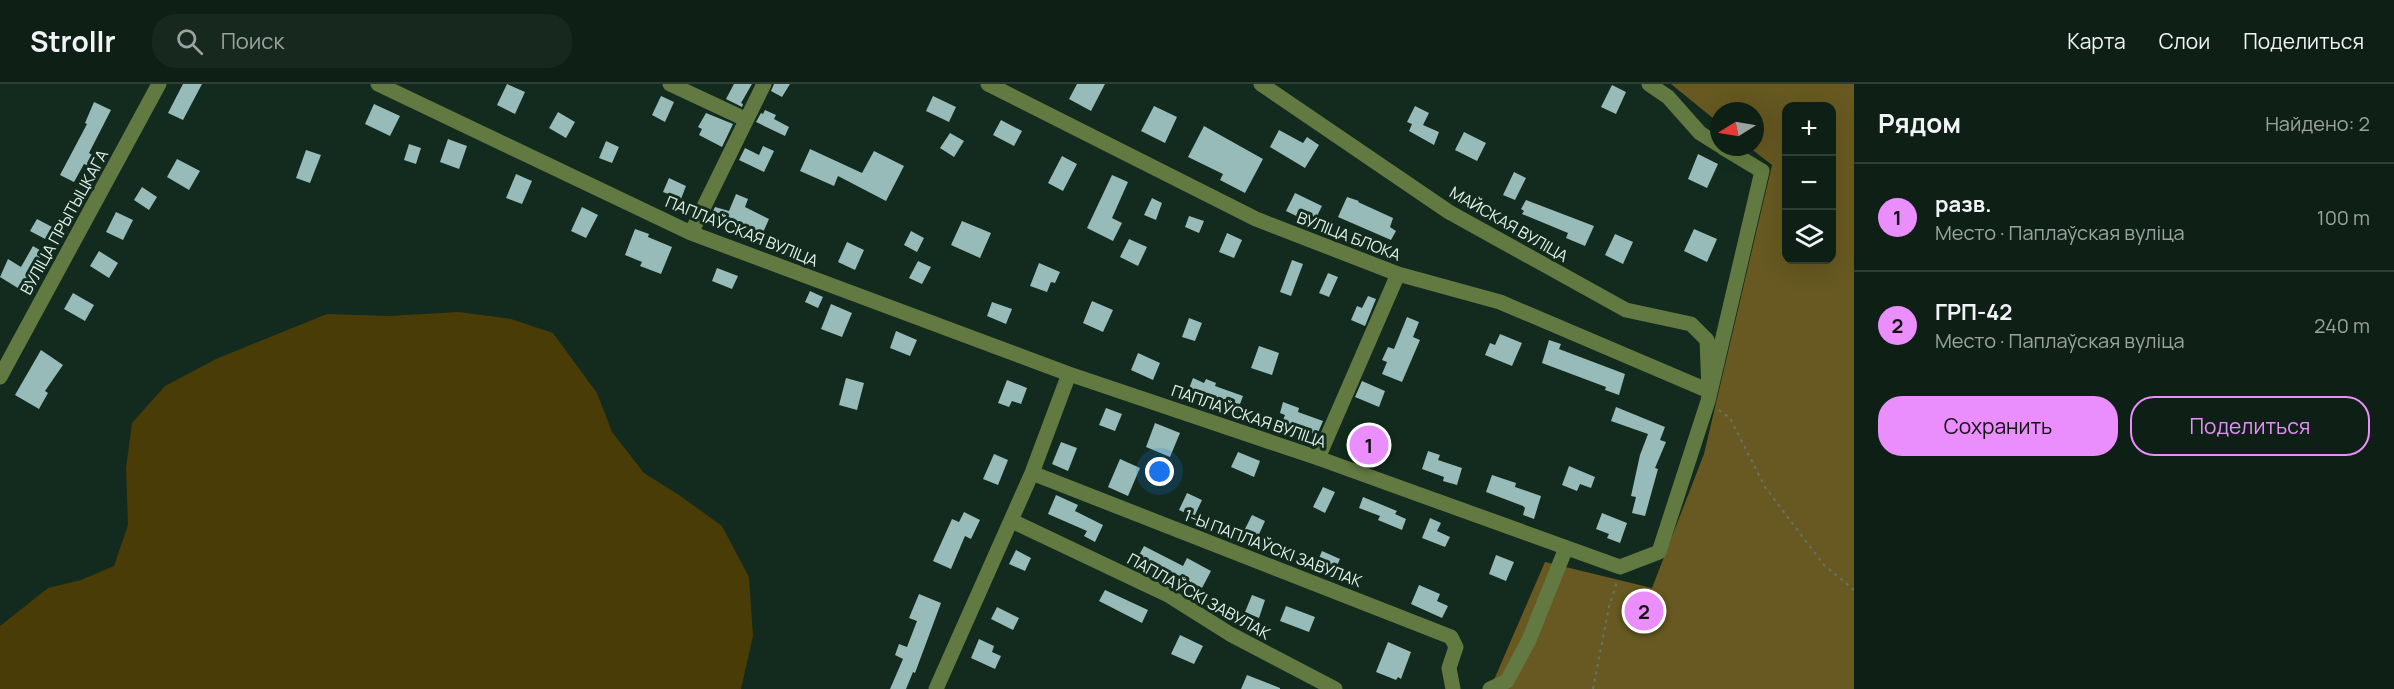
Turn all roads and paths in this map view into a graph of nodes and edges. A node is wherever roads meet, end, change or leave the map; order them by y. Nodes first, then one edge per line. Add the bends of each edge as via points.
1 (159, 84) edge
2 (378, 84) edge
3 (670, 84) edge
4 (764, 84) edge
5 (988, 84) edge
6 (1261, 84) edge
7 (1649, 84) edge
8 (745, 119) junction
9 (1710, 139) edge
10 (1737, 156) edge
11 (691, 233) junction
12 (1398, 274) junction
13 (1069, 374) junction
14 (0, 376) edge
15 (1709, 396) junction
16 (1318, 458) junction
17 (1032, 473) junction
18 (1012, 521) junction
19 (1566, 548) junction
20 (1620, 567) junction
21 (1854, 590) edge
22 (936, 689) edge
23 (1335, 689) edge
24 (1453, 689) edge
25 (1490, 689) edge
26 (1593, 689) edge

1 - 14 street, ВУЛІЦА ПРЫТЫЦКАГА
2 - 11 street, ПАПЛАЎСКАЯ ВУЛІЦА
3 - 8 street
4 - 8 street
5 - 12 street, ВУЛІЦА БЛОКА via 1256,219
6 - 15 street, МАЙСКАЯ ВУЛІЦА via 1449,212 1542,265 1626,310 1691,324 1707,340
7 - 9 street via 1668,97
8 - 11 street
10 - 15 street via 1762,171
11 - 13 street, ПАПЛАЎСКАЯ ВУЛІЦА
12 - 15 street, ВУЛІЦА БЛОКА via 1500,302
12 - 16 street
13 - 16 street, ПАПЛАЎСКАЯ ВУЛІЦА
13 - 17 street
15 - 20 street via 1659,552
15 - 21 path via 1730,418 1765,487 1824,565
16 - 19 street, ПАПЛАЎСКАЯ ВУЛІЦА
17 - 18 street
17 - 24 street, 1-Ы ПАПЛАЎСКІ ЗАВУЛАК via 1450,637 1456,647 1449,668
18 - 22 street
18 - 23 street, ПАПЛАЎСКІ ЗАВУЛАК via 1168,595 1230,634
19 - 20 street, ПАПЛАЎСКАЯ ВУЛІЦА
19 - 25 street via 1529,640 1507,681
20 - 26 path

